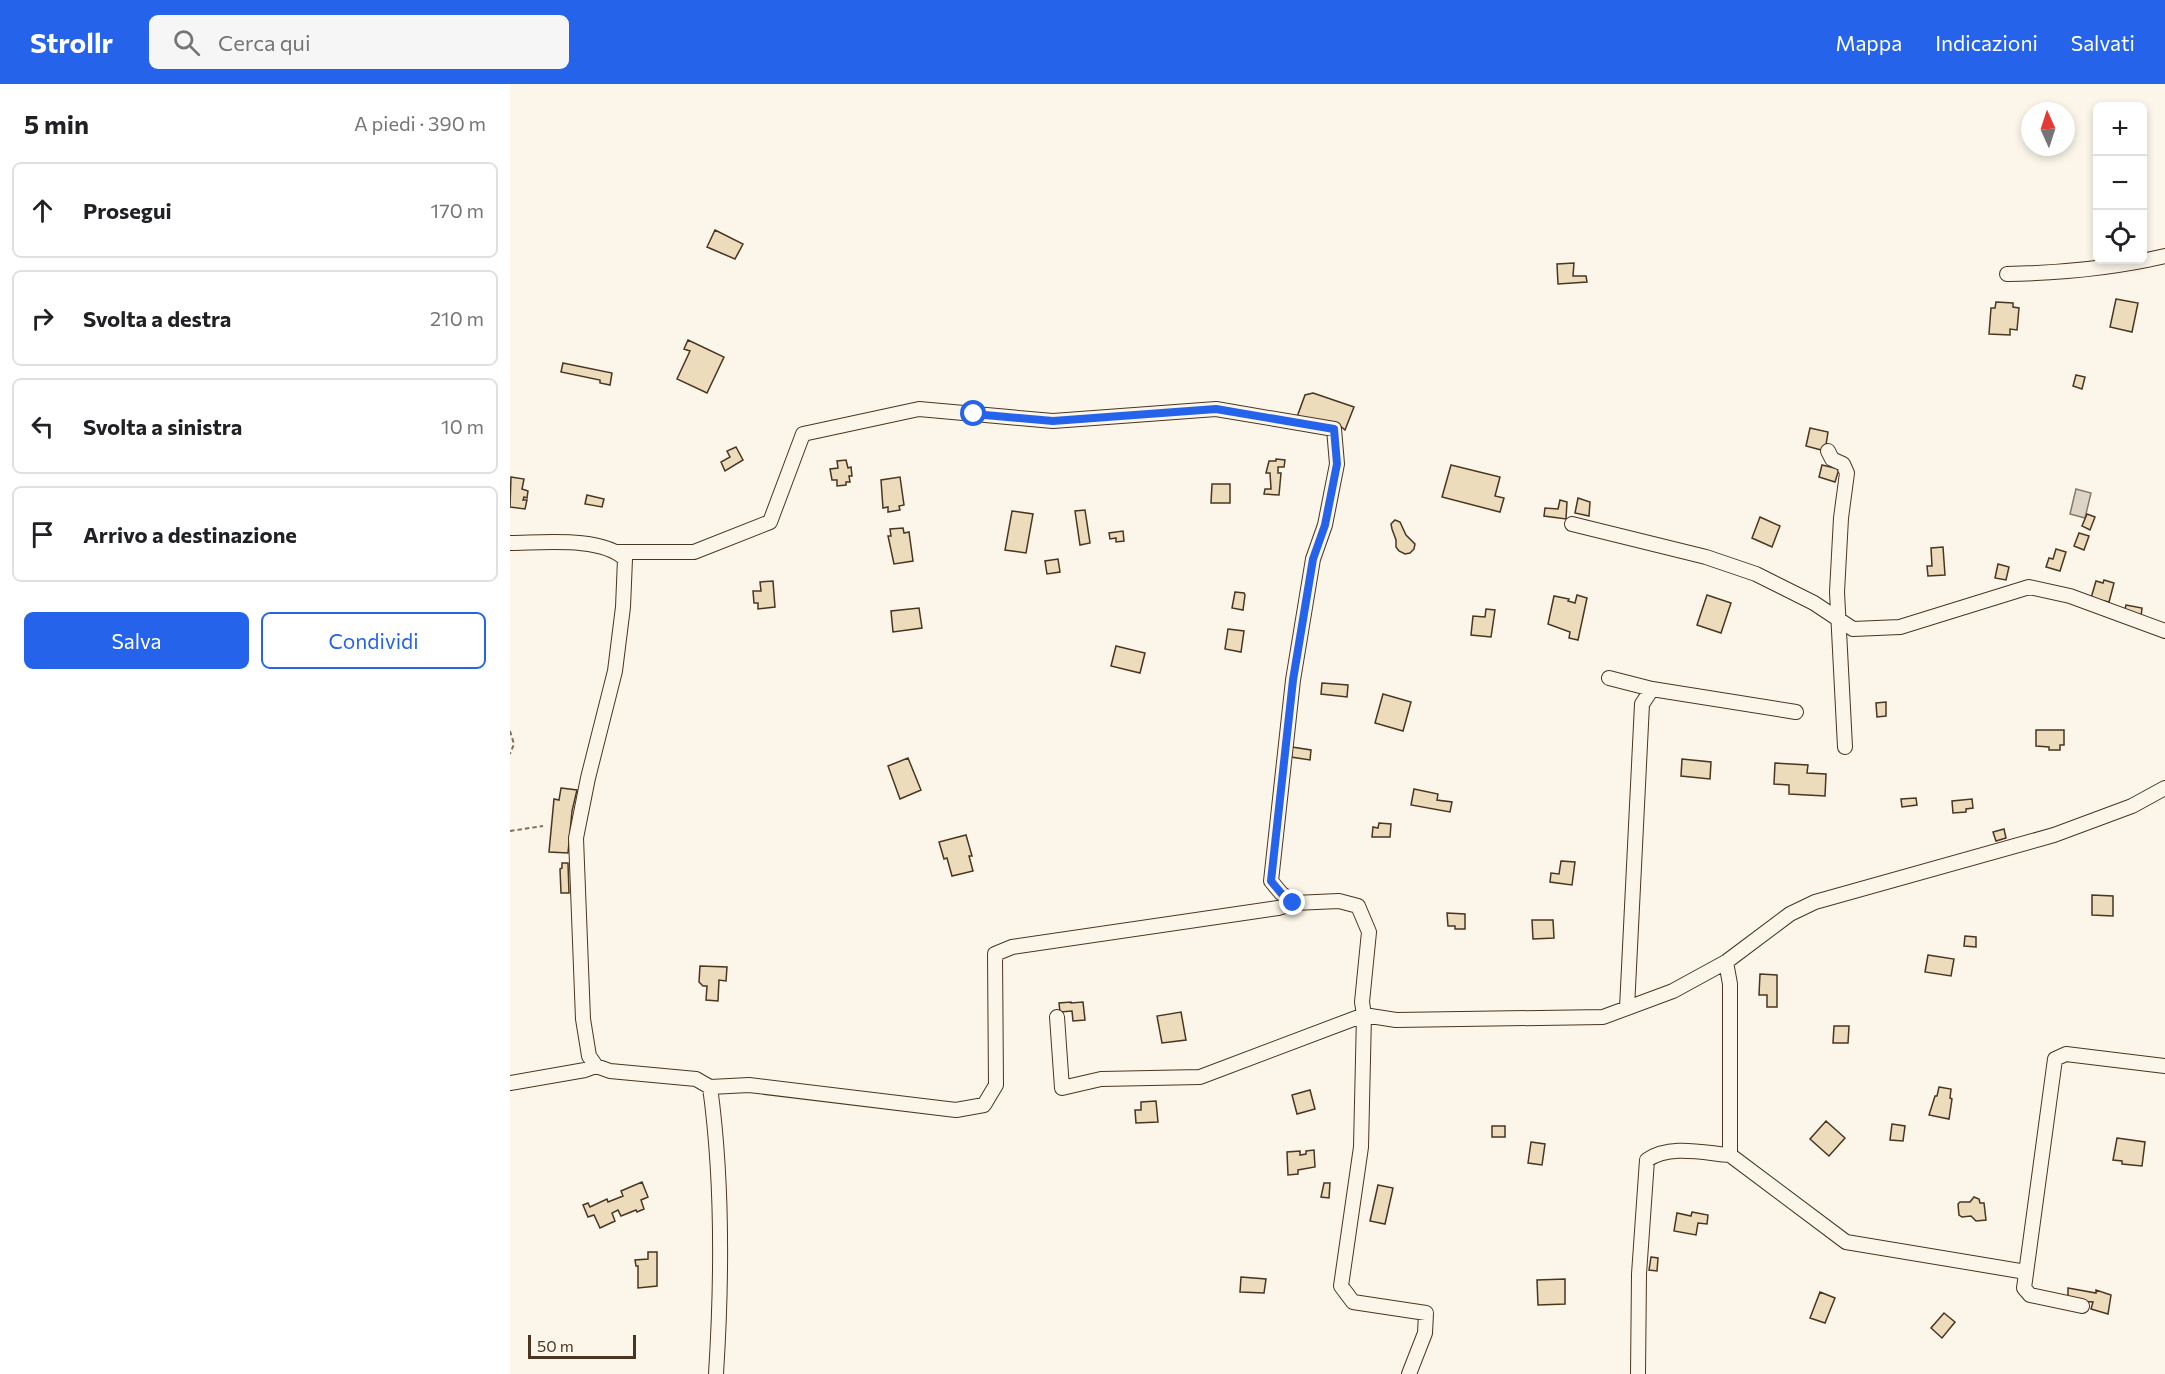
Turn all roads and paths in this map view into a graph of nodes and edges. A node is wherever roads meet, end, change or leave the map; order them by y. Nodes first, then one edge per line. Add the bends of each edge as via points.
1 (2165, 256) edge
2 (2007, 274) dead end
3 (1828, 451) dead end
4 (1572, 524) dead end
5 (510, 543) edge
6 (617, 552) junction
7 (1839, 622) junction
8 (2165, 631) edge
9 (1609, 678) dead end
10 (1652, 689) junction
11 (1796, 712) dead end
12 (510, 731) edge
13 (1845, 747) dead end
14 (510, 754) edge
15 (2165, 788) edge
16 (543, 826) dead end
17 (510, 831) edge
18 (1293, 903) junction
19 (1726, 962) junction
20 (1627, 1008) junction
21 (1364, 1015) junction
22 (1057, 1017) dead end
23 (596, 1066) junction
24 (2165, 1066) edge
25 (510, 1083) edge
26 (710, 1087) junction
27 (1730, 1155) junction
28 (2026, 1272) junction
29 (2082, 1306) dead end
30 (716, 1374) edge
31 (1409, 1374) edge
32 (1638, 1374) edge

1 - 2 street via 2136,263
3 - 7 street via 1847,473 1837,592
4 - 7 street via 1706,557 1756,574 1814,603
5 - 6 street via 597,546
6 - 18 street via 694,552 770,522 803,434 919,409 1053,421 1216,409 1334,429 1337,464 1325,525 1313,559 1293,680 1271,881
6 - 23 street via 625,559 615,671 576,838 583,1019 589,1056
7 - 8 street via 1853,630 1900,627 2029,587 2070,596
7 - 13 street
9 - 10 street
10 - 11 street
10 - 20 street via 1642,704
12 - 14 path via 514,744
15 - 19 street via 2132,806 2054,836 1815,902 1790,914
16 - 17 path
18 - 21 street via 1339,902 1358,906 1369,932
18 - 26 street via 1012,947 994,954 996,1085 984,1105 956,1110 749,1084
19 - 20 street via 1673,991
19 - 27 street via 1730,984
20 - 21 street via 1604,1017 1396,1020
21 - 22 street via 1200,1077 1101,1079 1062,1088
21 - 31 street via 1361,1147 1341,1286 1353,1302 1426,1313 1425,1333
23 - 25 street
23 - 26 street via 610,1071 696,1079
24 - 28 street via 2066,1054 2055,1059
26 - 30 street via 720,1237
27 - 28 street via 1846,1242
27 - 32 street via 1673,1151 1656,1153 1647,1160 1639,1274
28 - 29 street via 2024,1288 2030,1295

